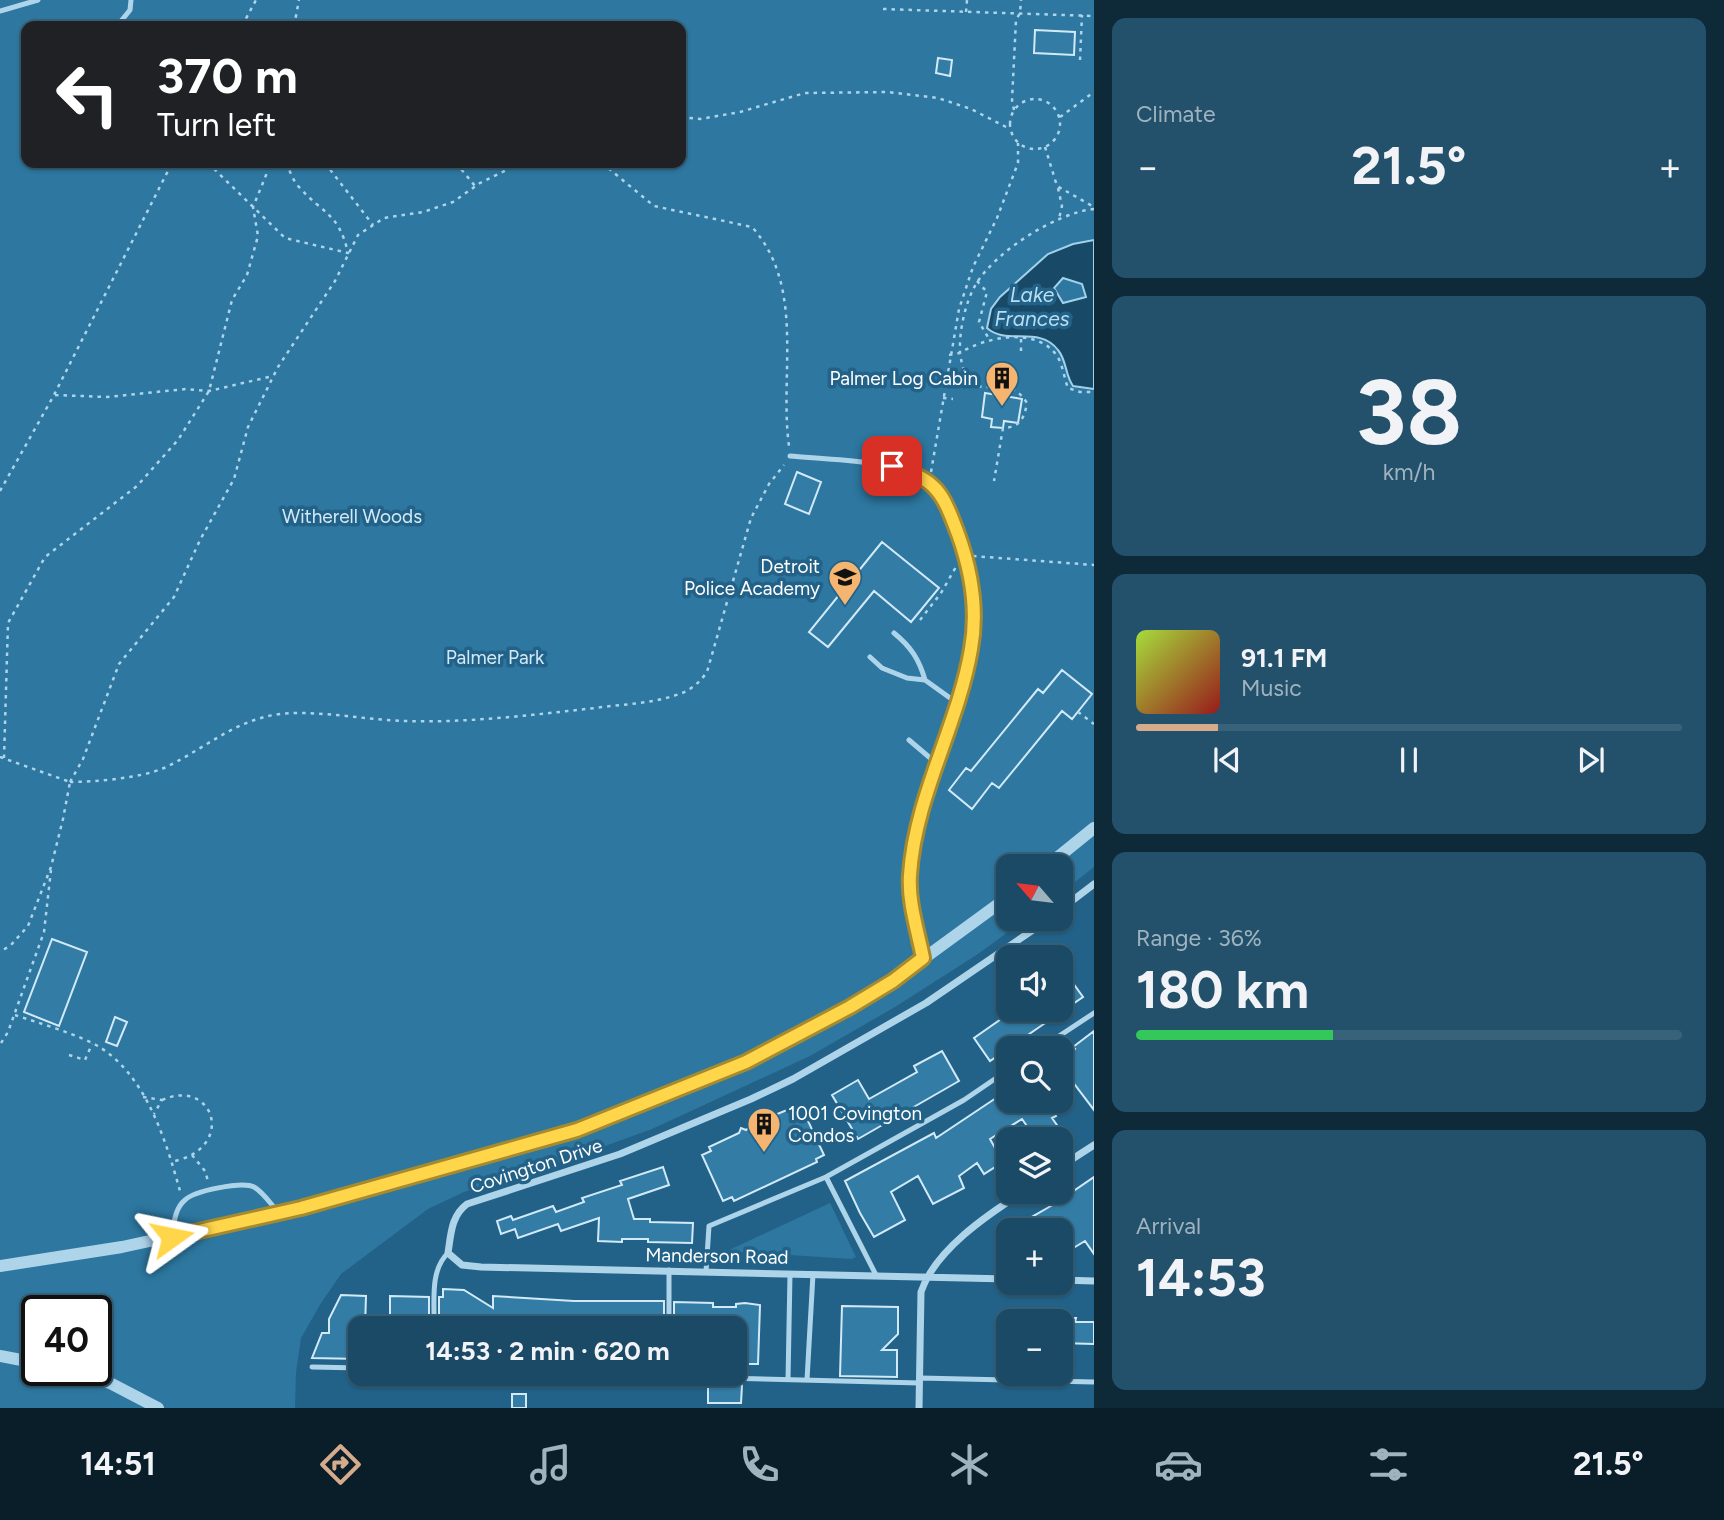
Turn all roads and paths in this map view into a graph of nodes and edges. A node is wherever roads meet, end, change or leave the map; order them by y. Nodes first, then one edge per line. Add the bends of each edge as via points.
1 (38, 0) edge
2 (131, 0) edge
3 (256, 0) edge
4 (299, 0) edge
5 (967, 0) edge
6 (1021, 0) edge
7 (883, 9) dead end
8 (0, 11) edge
9 (966, 12) junction
10 (1020, 13) junction
11 (1082, 15) junction
12 (1094, 16) edge
13 (121, 21) edge
14 (246, 21) edge
15 (295, 21) edge
16 (1080, 60) dead end
17 (1094, 92) edge
18 (1014, 110) junction
19 (686, 118) edge
20 (1059, 118) junction
21 (1010, 129) junction
22 (1018, 143) junction
23 (1045, 147) junction
24 (169, 168) edge
25 (213, 168) edge
26 (269, 168) edge
27 (289, 168) edge
28 (328, 168) edge
29 (460, 168) edge
30 (511, 168) edge
31 (608, 168) edge
32 (475, 186) junction
33 (1057, 186) junction
34 (253, 207) junction
35 (1094, 208) edge
36 (1059, 219) junction
37 (373, 225) junction
38 (348, 253) junction
39 (978, 281) junction
40 (1021, 338) junction
41 (990, 340) junction
42 (1021, 351) dead end
43 (960, 352) junction
44 (949, 355) junction
45 (273, 376) junction
46 (209, 391) junction
47 (1094, 392) edge
48 (54, 395) junction
49 (943, 398) junction
50 (953, 399) dead end
51 (790, 456) junction
52 (993, 481) dead end
53 (929, 482) junction
54 (0, 491) edge
55 (966, 556) junction
56 (1094, 565) edge
57 (920, 620) dead end
58 (894, 634) dead end
59 (870, 657) dead end
60 (925, 680) junction
61 (0, 682) edge
62 (6, 687) junction
63 (957, 703) junction
64 (1078, 712) dead end
65 (1094, 724) edge
66 (909, 740) dead end
67 (2, 757) edge
68 (936, 763) junction
69 (70, 782) junction
70 (1094, 828) edge
71 (1062, 854) edge
72 (51, 867) junction
73 (1094, 884) edge
74 (1073, 900) edge
75 (996, 906) edge
76 (1032, 931) edge
77 (0, 952) edge
78 (923, 958) junction
79 (1094, 1013) edge
80 (15, 1015) junction
81 (1059, 1036) edge
82 (1, 1043) edge
83 (92, 1044) junction
84 (69, 1055) dead end
85 (996, 1078) edge
86 (144, 1097) junction
87 (162, 1100) junction
88 (153, 1115) junction
89 (1094, 1145) edge
90 (192, 1155) junction
91 (1073, 1159) edge
92 (172, 1162) junction
93 (826, 1177) junction
94 (208, 1181) dead end
95 (180, 1191) dead end
96 (1004, 1204) edge
97 (279, 1213) junction
98 (172, 1237) junction
99 (448, 1253) junction
100 (0, 1266) edge
101 (670, 1270) junction
102 (706, 1272) junction
103 (790, 1274) junction
104 (813, 1274) junction
105 (876, 1275) junction
106 (926, 1276) junction
107 (996, 1279) edge
108 (1073, 1280) edge
109 (1094, 1281) edge
110 (434, 1316) edge
111 (669, 1316) edge
112 (0, 1356) edge
113 (21, 1360) edge
114 (313, 1367) dead end
115 (348, 1368) edge
116 (747, 1378) edge
117 (788, 1380) junction
118 (807, 1380) junction
119 (920, 1381) junction
120 (1094, 1382) edge
121 (112, 1384) edge
122 (158, 1408) edge
123 (919, 1408) edge

1 - 8 lane
2 - 13 lane
3 - 14 path
4 - 15 path
5 - 9 path
6 - 10 path
7 - 9 path
9 - 10 path
10 - 11 path
10 - 18 path via 1016,20
11 - 12 path
11 - 16 path
17 - 20 path
18 - 20 path via 1036,99 1051,104
18 - 21 path
19 - 21 path via 740,113 805,93 887,92 938,98
20 - 23 path via 1057,135
21 - 22 path
22 - 23 path
22 - 44 path via 1018,163 973,267
23 - 33 path
24 - 48 path
25 - 34 path
26 - 34 path
27 - 38 path via 298,186 332,216 344,234
28 - 37 path
29 - 32 path
30 - 32 path
31 - 51 path via 654,206 751,227 759,235 783,289
32 - 37 path via 453,202 384,218
33 - 35 path
33 - 36 path via 1062,206
34 - 38 path via 285,239
34 - 46 path via 258,236 247,275 232,300
35 - 36 path
36 - 39 path via 1004,255
37 - 38 path via 358,235
38 - 45 path
39 - 41 path via 987,292 979,322
39 - 43 path via 969,297
40 - 41 path
40 - 42 path
40 - 47 path via 1036,340 1058,357 1068,388
41 - 43 path
43 - 44 path
43 - 52 path via 962,372 970,383 1015,390 1027,403 1021,422 1003,428
44 - 49 path
45 - 46 path
45 - 69 path via 248,427 234,480 173,597 120,664
46 - 48 path via 186,388 107,397
46 - 62 path via 178,440 137,486 45,557 8,623
48 - 54 path
49 - 50 path
49 - 53 path
51 - 53 lane via 892,466
51 - 69 path via 751,518 707,672 681,694 655,701 471,719 407,721 297,713 254,720 224,732 162,769 101,782
53 - 55 lane via 952,516
55 - 56 path
55 - 57 path via 960,558
55 - 63 lane via 972,639
58 - 60 lane via 911,647
59 - 60 lane via 883,668
60 - 63 lane
61 - 62 path
62 - 67 path
63 - 68 lane
64 - 65 path
66 - 68 lane
67 - 69 path
68 - 78 lane via 910,876
69 - 72 path
70 - 71 street
72 - 77 path via 28,926
72 - 80 path via 44,932
73 - 74 street
75 - 78 street
76 - 99 street, Covington Drive via 940,994 751,1099 550,1179 474,1201 456,1216
78 - 97 street via 799,1036 609,1118 445,1169
79 - 81 lane
80 - 82 path
80 - 83 path
83 - 84 path via 85,1060
83 - 86 path via 122,1067
85 - 93 lane
86 - 87 path
86 - 88 path
87 - 88 path
87 - 90 path via 187,1095 212,1115 208,1138
88 - 92 path
89 - 91 street
90 - 92 path
90 - 94 path
92 - 95 path
93 - 102 lane via 709,1226
93 - 105 lane
96 - 106 street via 985,1216
97 - 98 street
97 - 98 lane via 257,1189 246,1185 195,1194 179,1207
98 - 100 street
99 - 101 street, Manderson Road via 462,1265 481,1267
99 - 110 lane via 439,1262
101 - 102 street, Manderson Road
101 - 111 lane
102 - 103 street, Manderson Road
103 - 104 street, Manderson Road
103 - 117 lane
104 - 105 street, Manderson Road
104 - 118 lane
105 - 106 street, Manderson Road
106 - 107 street, Manderson Road
106 - 119 street via 920,1292
108 - 109 street
112 - 113 street
114 - 115 lane
116 - 117 lane
117 - 118 lane
118 - 119 lane
119 - 120 lane
119 - 123 street
121 - 122 street

